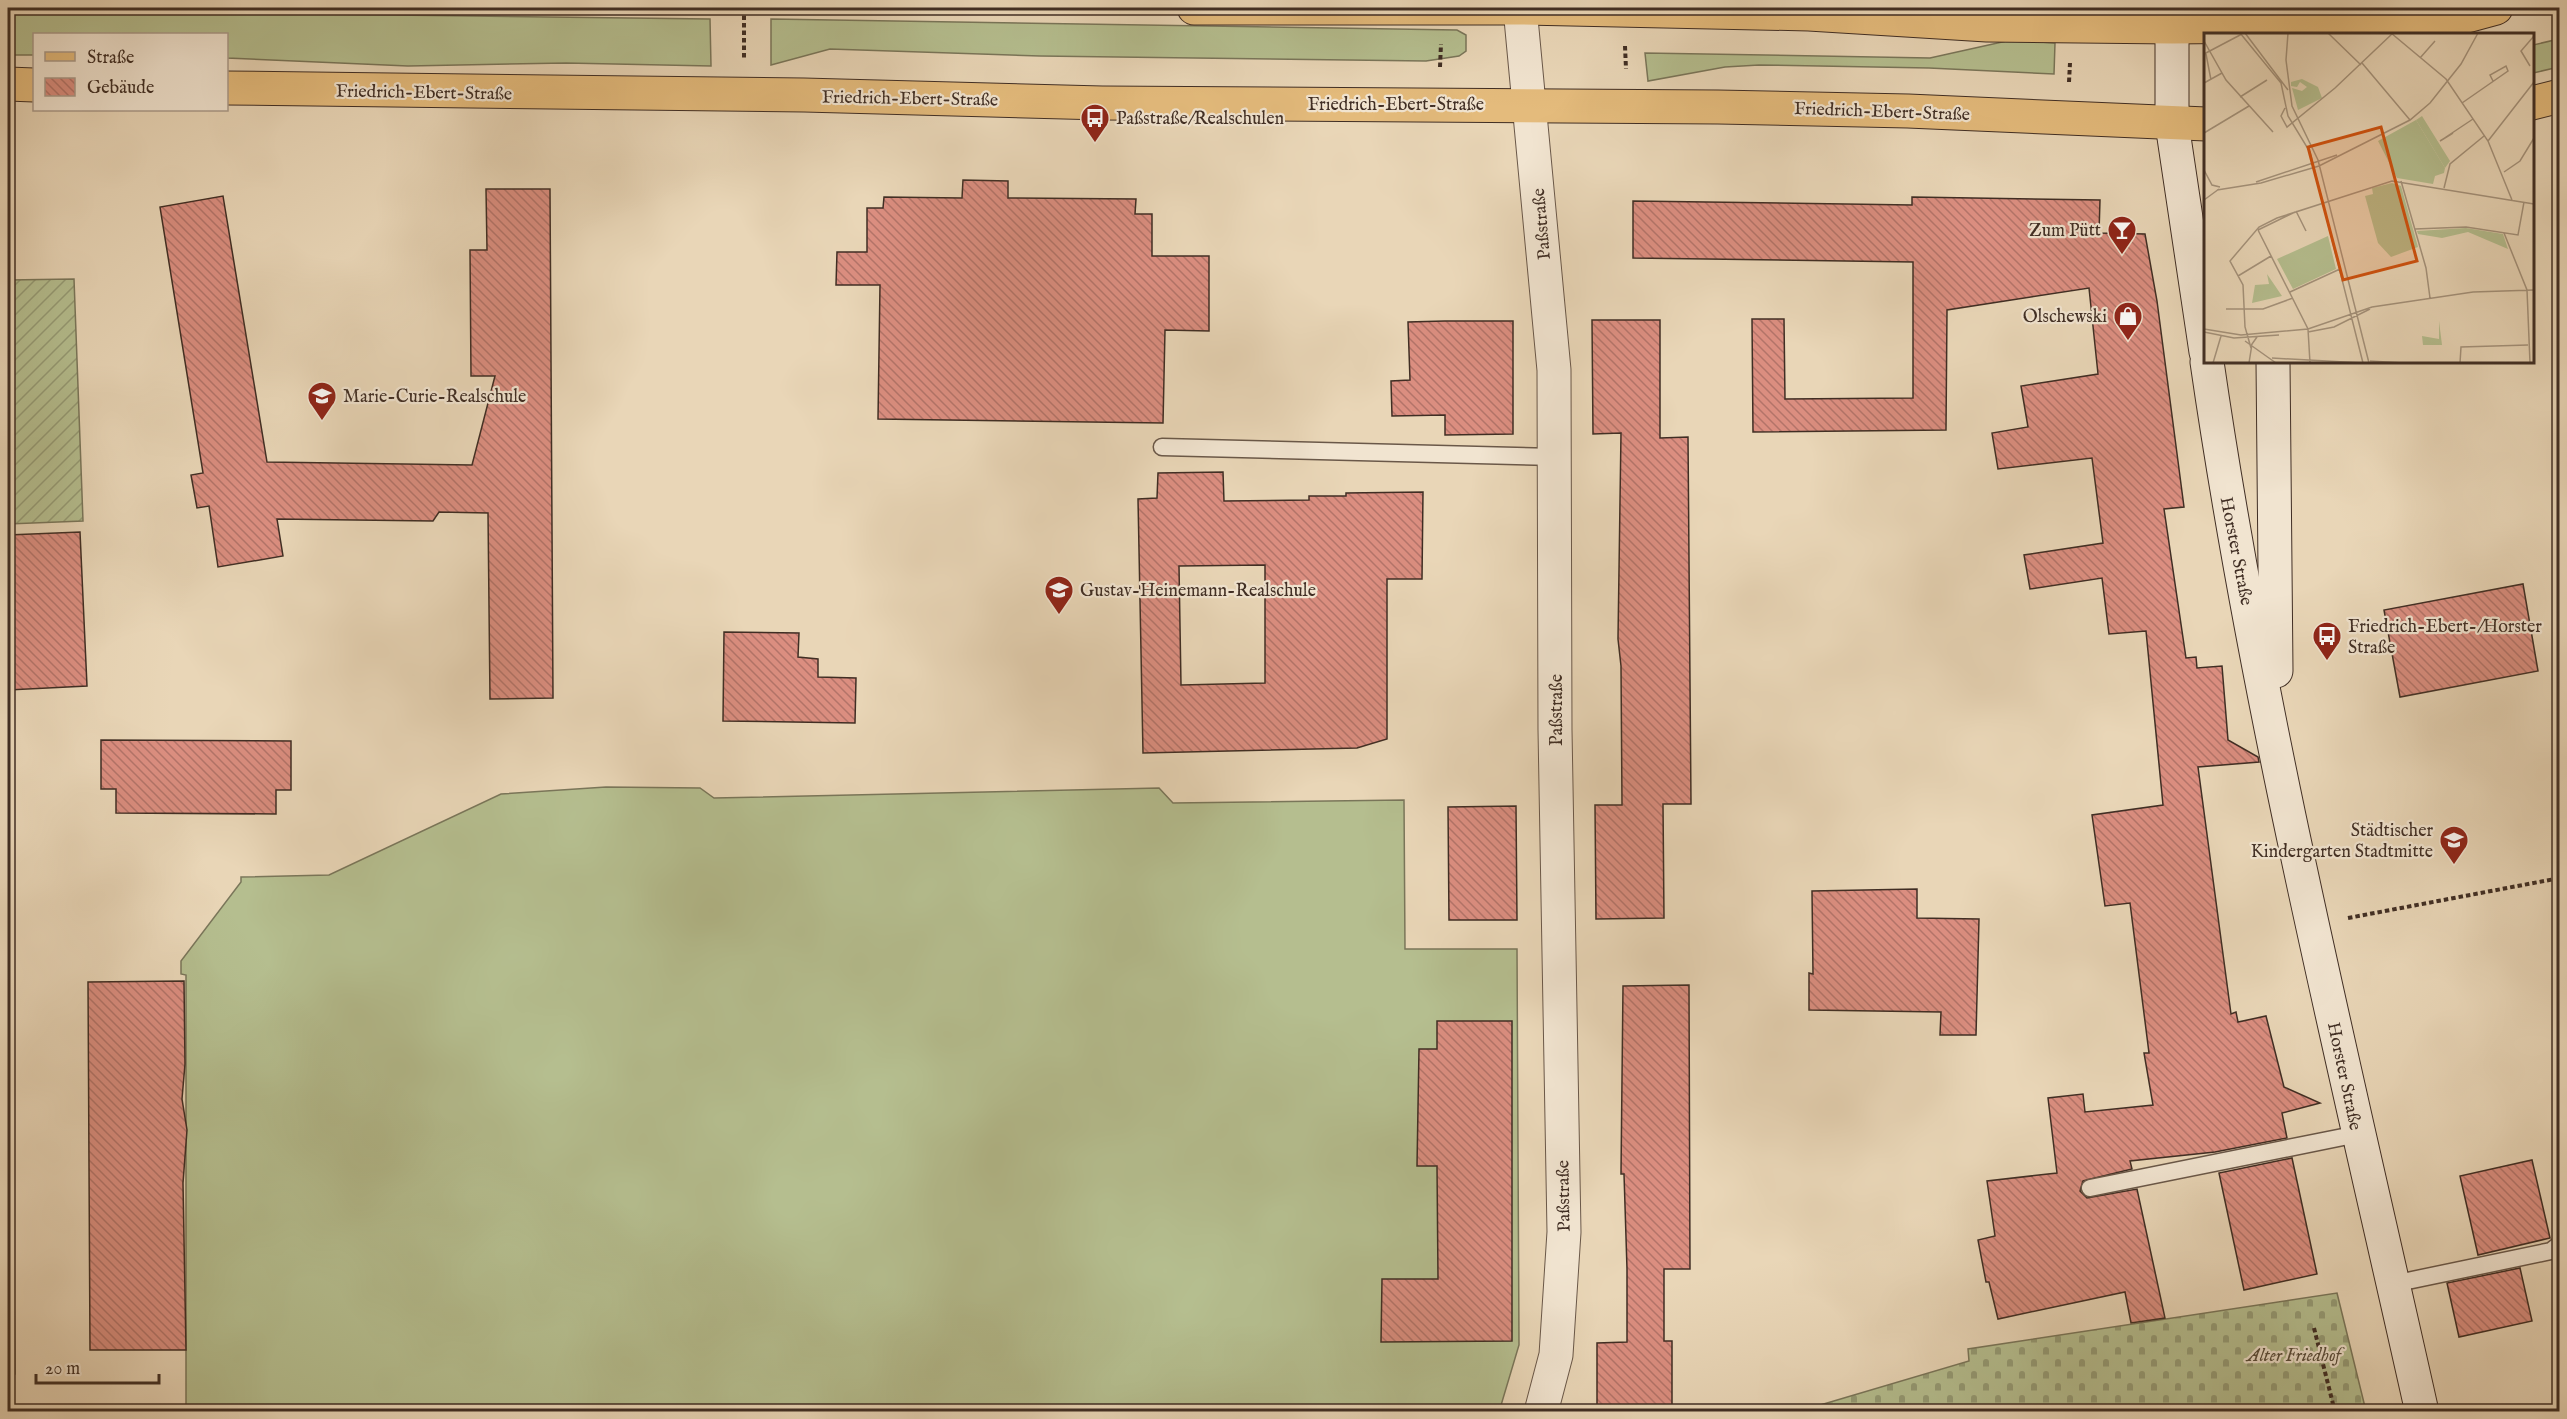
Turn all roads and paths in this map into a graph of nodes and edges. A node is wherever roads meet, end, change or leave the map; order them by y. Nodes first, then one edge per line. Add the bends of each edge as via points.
1 (744, 8) edge
2 (1194, 8) edge
3 (1441, 8) edge
4 (1520, 8) edge
5 (2496, 8) edge
6 (1624, 10) junction
7 (1809, 11) edge
8 (2172, 17) edge
9 (2275, 23) edge
10 (2071, 26) junction
11 (8, 84) edge
12 (33, 85) edge
13 (228, 88) edge
14 (744, 95) junction
15 (2559, 96) edge
16 (2534, 102) edge
17 (1440, 104) junction
18 (1531, 104) junction
19 (1627, 105) junction
20 (2068, 119) junction
21 (2172, 124) junction
22 (2204, 124) edge
23 (2204, 345) edge
24 (2207, 363) edge
25 (2273, 363) edge
26 (1162, 447) dead end
27 (1555, 457) junction
28 (2275, 739) junction
29 (2559, 878) edge
30 (2313, 924) junction
31 (2358, 1134) junction
32 (2090, 1188) dead end
33 (2559, 1244) edge
34 (2393, 1284) junction
35 (2314, 1328) dead end
36 (2052, 1406) dead end
37 (1541, 1412) edge
38 (2024, 1412) edge
39 (2335, 1412) edge
40 (2422, 1412) edge

1 - 14 path
2 - 3 main road
3 - 4 main road
3 - 17 path
4 - 6 main road
4 - 18 main road, Paßstraße
5 - 9 main road via 2459,18
6 - 7 main road
6 - 19 path
7 - 10 main road via 1987,25
8 - 9 main road
8 - 10 main road
8 - 21 main road
10 - 20 path
11 - 12 main road
13 - 14 main road, Friedrich-Ebert-Straße
14 - 17 main road, Friedrich-Ebert-Straße via 1102,103
15 - 16 main road
17 - 18 main road, Friedrich-Ebert-Straße
18 - 19 main road, Friedrich-Ebert-Straße
18 - 27 main road, Paßstraße via 1554,370
19 - 20 main road, Friedrich-Ebert-Straße
20 - 21 main road, Friedrich-Ebert-Straße
21 - 22 main road, Friedrich-Ebert-Straße
21 - 23 main road
24 - 28 main road, Horster Straße via 2229,514
25 - 28 main road, Horster Straße
26 - 27 lane
27 - 37 main road, Paßstraße via 1563,1232 1556,1355
28 - 30 main road, Horster Straße
29 - 30 path
30 - 31 main road, Horster Straße
31 - 32 lane
31 - 34 main road, Horster Straße
33 - 34 lane via 2551,1251
34 - 40 main road, Horster Straße
35 - 39 path
36 - 38 path

